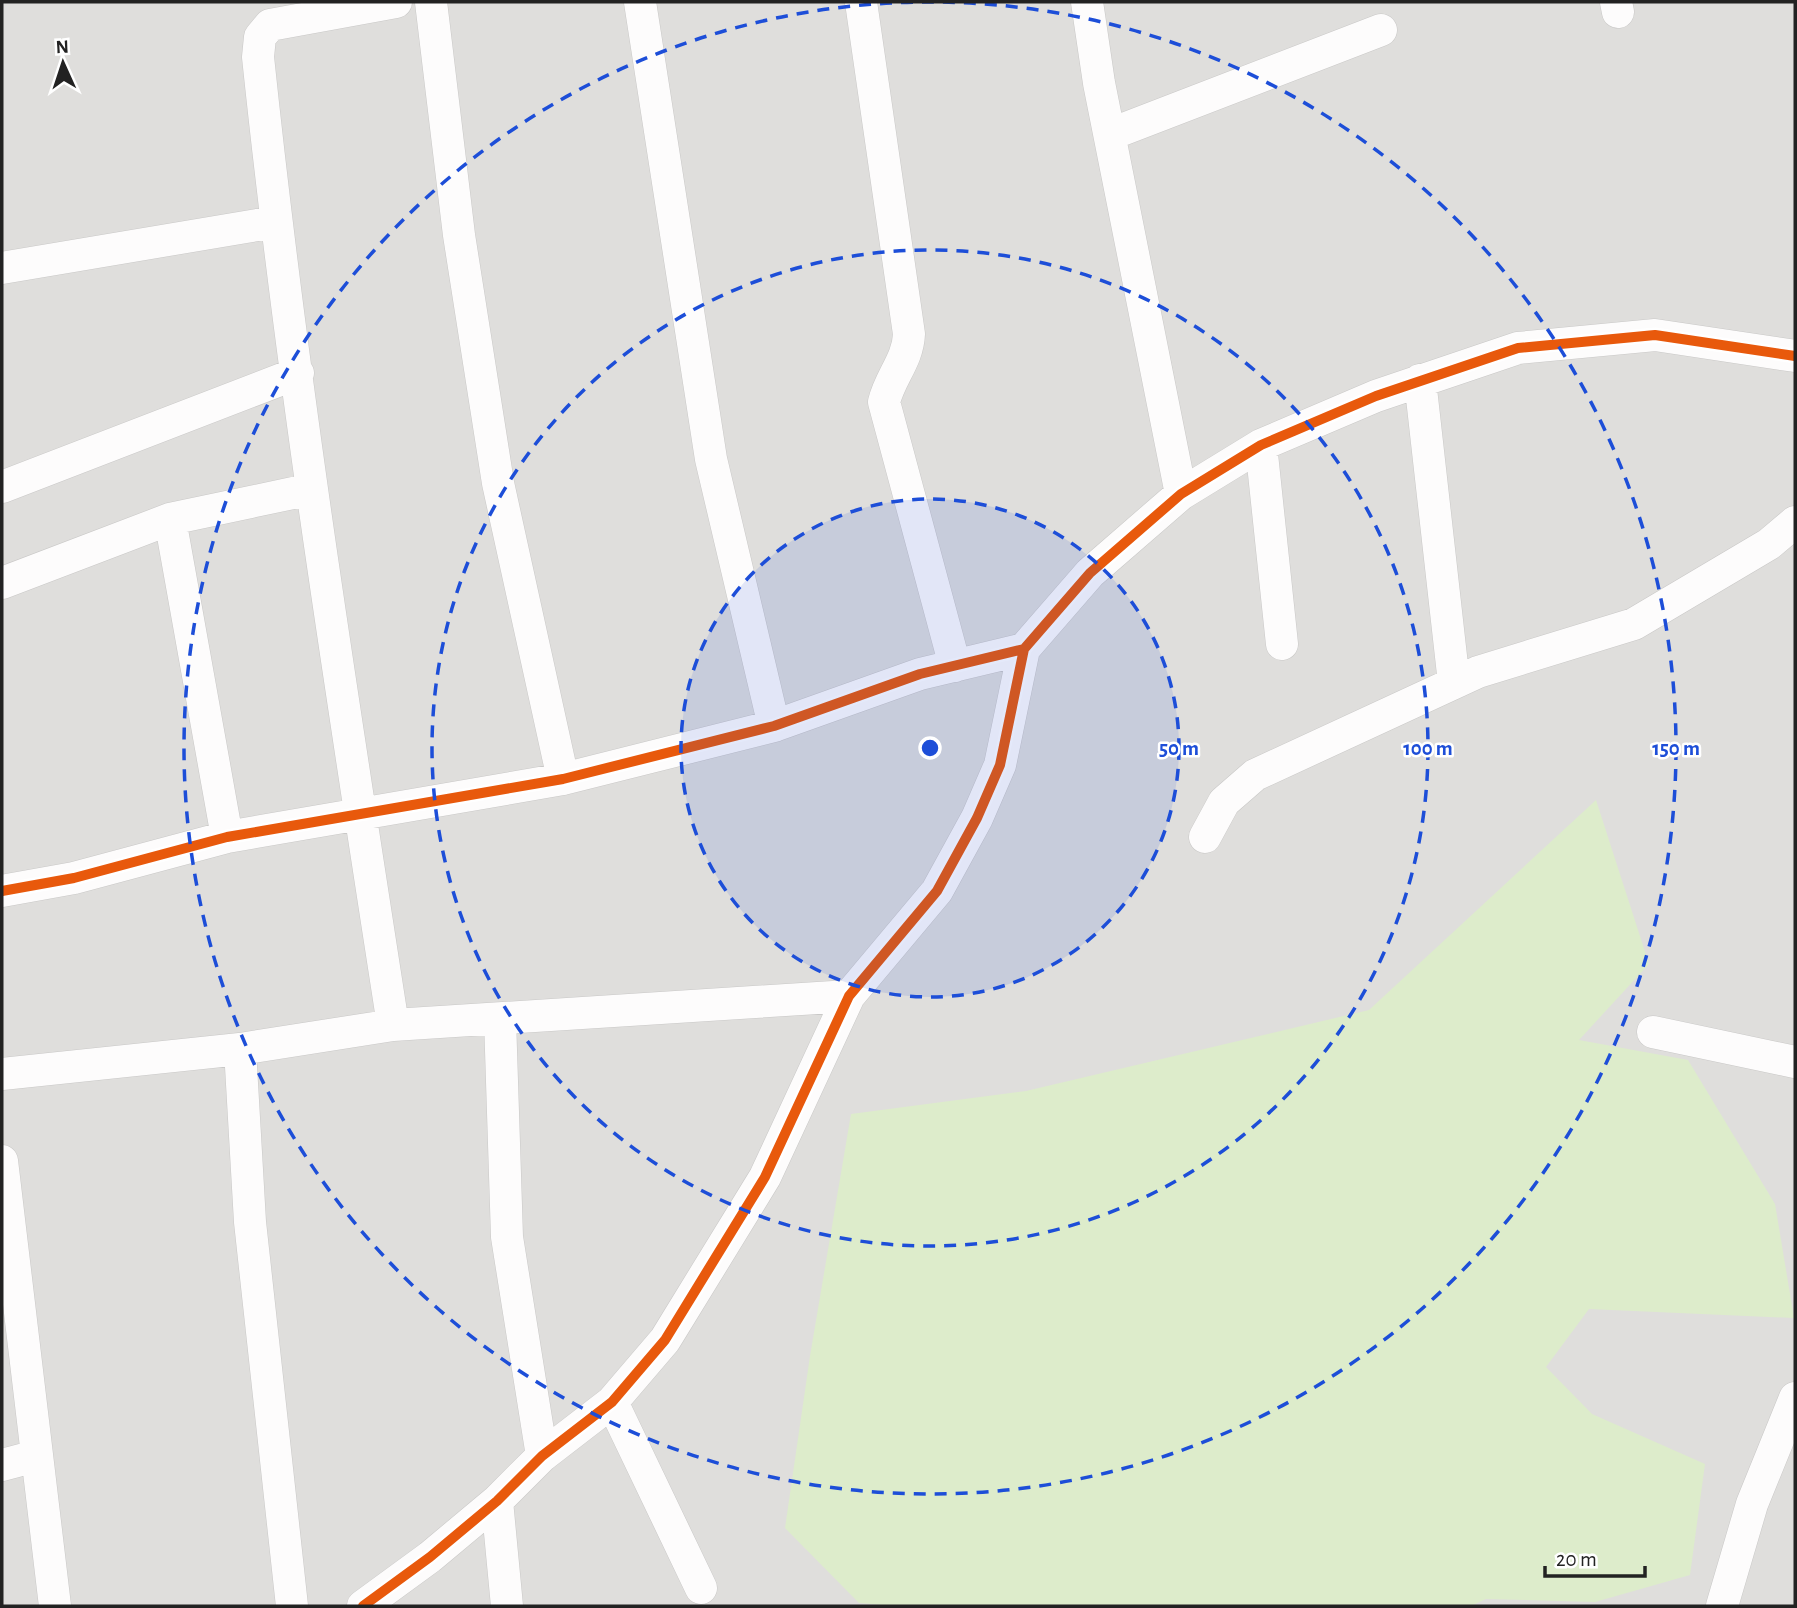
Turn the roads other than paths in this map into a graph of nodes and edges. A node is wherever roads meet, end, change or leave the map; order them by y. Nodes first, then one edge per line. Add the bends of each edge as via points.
1 (396, 2) edge
2 (430, 2) edge
3 (640, 2) edge
4 (861, 2) edge
5 (1087, 2) edge
6 (1381, 30) dead end
7 (1111, 134) junction
8 (275, 222) junction
9 (2, 268) edge
10 (1795, 356) edge
11 (298, 373) junction
12 (1420, 380) junction
13 (1261, 445) junction
14 (2, 487) edge
15 (312, 489) junction
16 (1181, 494) junction
17 (170, 519) junction
18 (1795, 522) edge
19 (2, 583) edge
20 (1282, 644) dead end
21 (1024, 649) junction
22 (955, 666) junction
23 (1454, 683) junction
24 (774, 726) junction
25 (563, 779) junction
26 (360, 816) junction
27 (226, 837) junction
28 (1205, 837) dead end
29 (2, 891) edge
30 (849, 996) junction
31 (500, 1019) junction
32 (393, 1025) junction
33 (1653, 1032) dead end
34 (240, 1049) junction
35 (1795, 1062) edge
36 (2, 1074) edge
37 (2, 1161) edge
38 (9, 1264) edge
39 (1795, 1398) edge
40 (612, 1402) junction
41 (36, 1456) junction
42 (542, 1456) junction
43 (2, 1465) edge
44 (497, 1501) junction
45 (701, 1588) dead end
46 (55, 1606) edge
47 (292, 1606) edge
48 (363, 1606) edge
49 (507, 1606) edge
50 (1722, 1606) edge

1 - 8 street via 270,25 260,37 258,57
2 - 25 street via 459,235 498,483
3 - 24 street via 711,459
4 - 22 street via 909,334 909,349 884,402
5 - 7 street
6 - 7 street
7 - 16 street
8 - 9 street
8 - 11 street
10 - 12 street via 1655,335 1518,348
11 - 14 street
11 - 15 street
12 - 13 street
12 - 23 street
13 - 16 street
13 - 20 street
15 - 17 street
15 - 26 street
16 - 21 street via 1090,573
17 - 19 street
17 - 27 street
18 - 23 street via 1769,544 1634,625 1510,660
21 - 22 street
21 - 30 street via 1000,765 977,818 937,891
22 - 24 street
23 - 28 street via 1255,775 1224,802
24 - 25 street
25 - 26 street
26 - 27 street
26 - 32 street
27 - 29 street via 74,878
30 - 31 street
30 - 40 street via 758,1189 665,1340
31 - 32 street
31 - 42 street via 507,1237
32 - 34 street
33 - 35 street
34 - 36 street
34 - 47 street via 250,1223
37 - 38 street
38 - 41 street
39 - 50 street via 1752,1504
40 - 42 street
40 - 45 street
41 - 43 street
41 - 46 street
42 - 44 street
44 - 48 street
44 - 49 street

